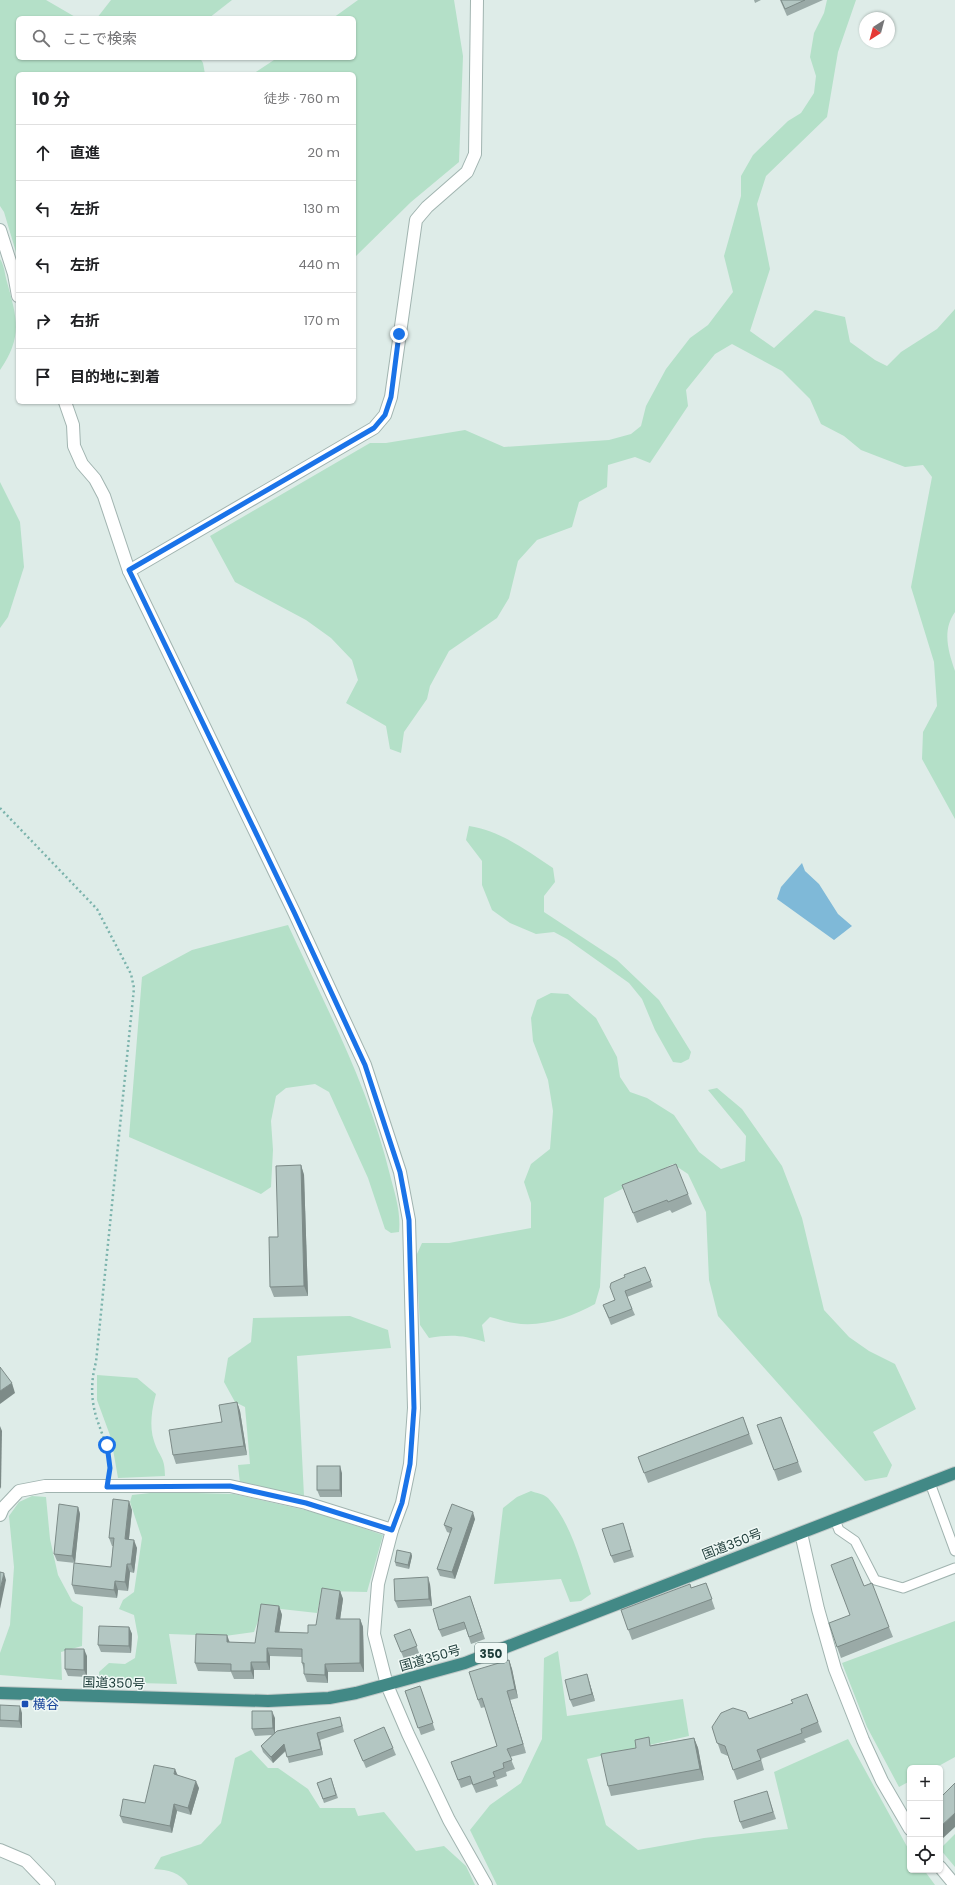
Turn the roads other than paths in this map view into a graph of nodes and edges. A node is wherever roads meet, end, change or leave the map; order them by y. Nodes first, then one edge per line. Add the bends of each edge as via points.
1 (477, 0) edge
2 (0, 230) edge
3 (16, 288) edge
4 (66, 404) edge
5 (129, 570) junction
6 (955, 1473) edge
7 (930, 1483) junction
8 (0, 1515) edge
9 (835, 1520) junction
10 (392, 1530) junction
11 (801, 1533) junction
12 (955, 1551) edge
13 (955, 1568) edge
14 (387, 1685) junction
15 (0, 1694) edge
16 (907, 1824) edge
17 (0, 1850) edge
18 (943, 1871) edge
19 (49, 1885) edge
20 (486, 1885) edge
21 (955, 1885) edge

1 - 5 street via 475,154 467,172 416,220 391,397 385,415 374,428
2 - 3 street
4 - 5 street via 73,425 74,446 82,464 95,479 104,496
5 - 10 street via 365,1065 400,1172 409,1220 414,1408 410,1464 402,1503
6 - 7 highway, 国道350号 / 350
7 - 9 highway, 国道350号 / 350
7 - 12 lane
8 - 10 street via 19,1491 45,1486 230,1486 306,1503
9 - 11 highway, 国道350号 / 350
9 - 13 lane via 839,1530 855,1541 876,1580 903,1588
10 - 14 street via 378,1584 374,1634
11 - 14 highway, 国道350号 / 350 via 465,1663
11 - 16 street via 835,1669 862,1740
14 - 15 highway, 国道350号 / 350 via 329,1698 268,1702
14 - 20 street via 449,1820
17 - 19 street via 26,1861
18 - 21 street

